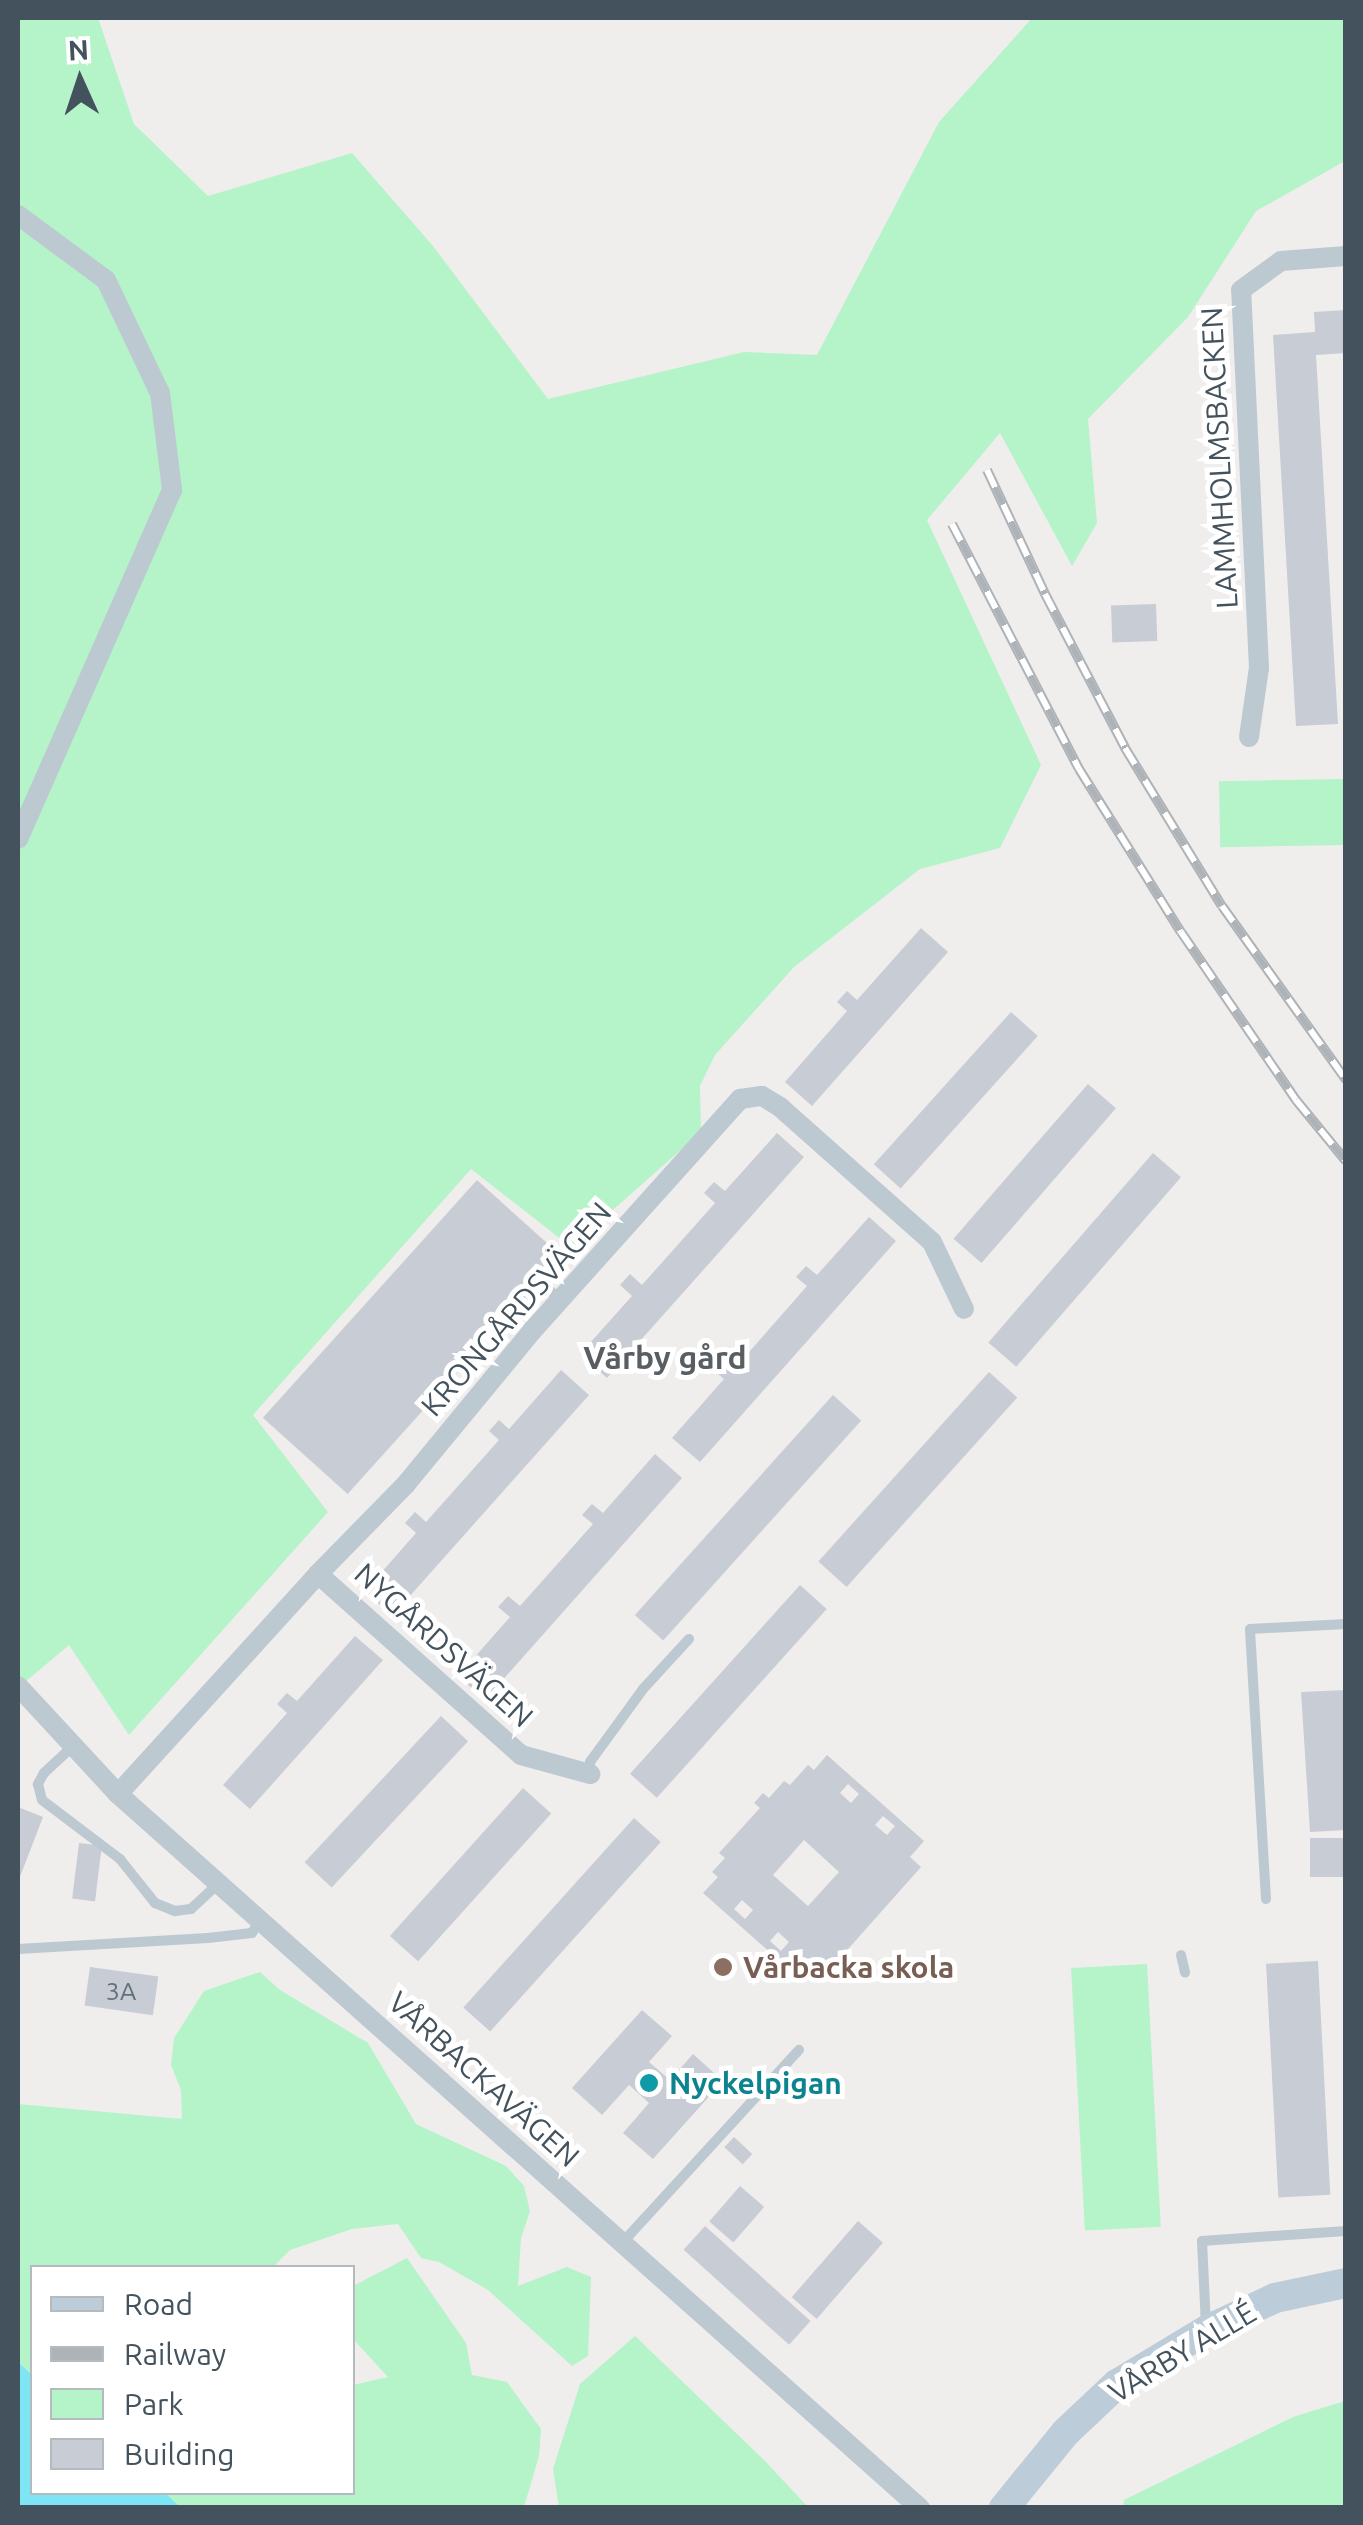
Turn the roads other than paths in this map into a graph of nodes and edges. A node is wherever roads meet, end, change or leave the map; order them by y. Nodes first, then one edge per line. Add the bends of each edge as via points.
1 (18, 216) edge
2 (1346, 256) edge
3 (1249, 737) dead end
4 (18, 839) edge
5 (539, 1282) dead end
6 (560, 1300) junction
7 (964, 1309) dead end
8 (318, 1574) junction
9 (1346, 1624) edge
10 (689, 1640) dead end
11 (18, 1686) edge
12 (73, 1746) junction
13 (590, 1774) joint
14 (118, 1794) junction
15 (218, 1884) junction
16 (1266, 1899) dead end
17 (259, 1921) junction
18 (18, 1949) edge
19 (1181, 1955) dead end
20 (1185, 1973) dead end
21 (799, 2050) dead end
22 (1346, 2231) edge
23 (622, 2242) junction
24 (1346, 2283) edge
25 (1206, 2330) junction
26 (920, 2508) edge
27 (1004, 2508) edge

1 - 4 street via 106,280 160,392 172,490
2 - 3 street, LAMMHOLMSBACKEN via 1281,261 1241,290 1258,668
5 - 6 lane
6 - 7 street, KRONGÅRDSVÄGEN via 740,1099 762,1096 932,1242
6 - 8 street, KRONGÅRDSVÄGEN via 406,1484
8 - 13 street, NYGÅRDSVÄGEN via 521,1755
8 - 14 street, KRONGÅRDSVÄGEN
9 - 16 lane via 1250,1629
10 - 13 lane via 643,1689 590,1762
11 - 12 street, VÅRBACKAVÄGEN
12 - 14 street, VÅRBACKAVÄGEN
12 - 15 lane via 38,1784 42,1800 120,1859 155,1903 191,1909
14 - 15 street, VÅRBACKAVÄGEN
15 - 17 street, VÅRBACKAVÄGEN
17 - 18 lane via 252,1933
17 - 23 street, VÅRBACKAVÄGEN
19 - 20 lane
21 - 23 lane
22 - 25 lane via 1202,2242
23 - 26 street, VÅRBACKAVÄGEN
24 - 25 street, VÅRBY ALLÉ via 1276,2298
25 - 27 street, VÅRBY ALLÉ via 1117,2384 1054,2445

